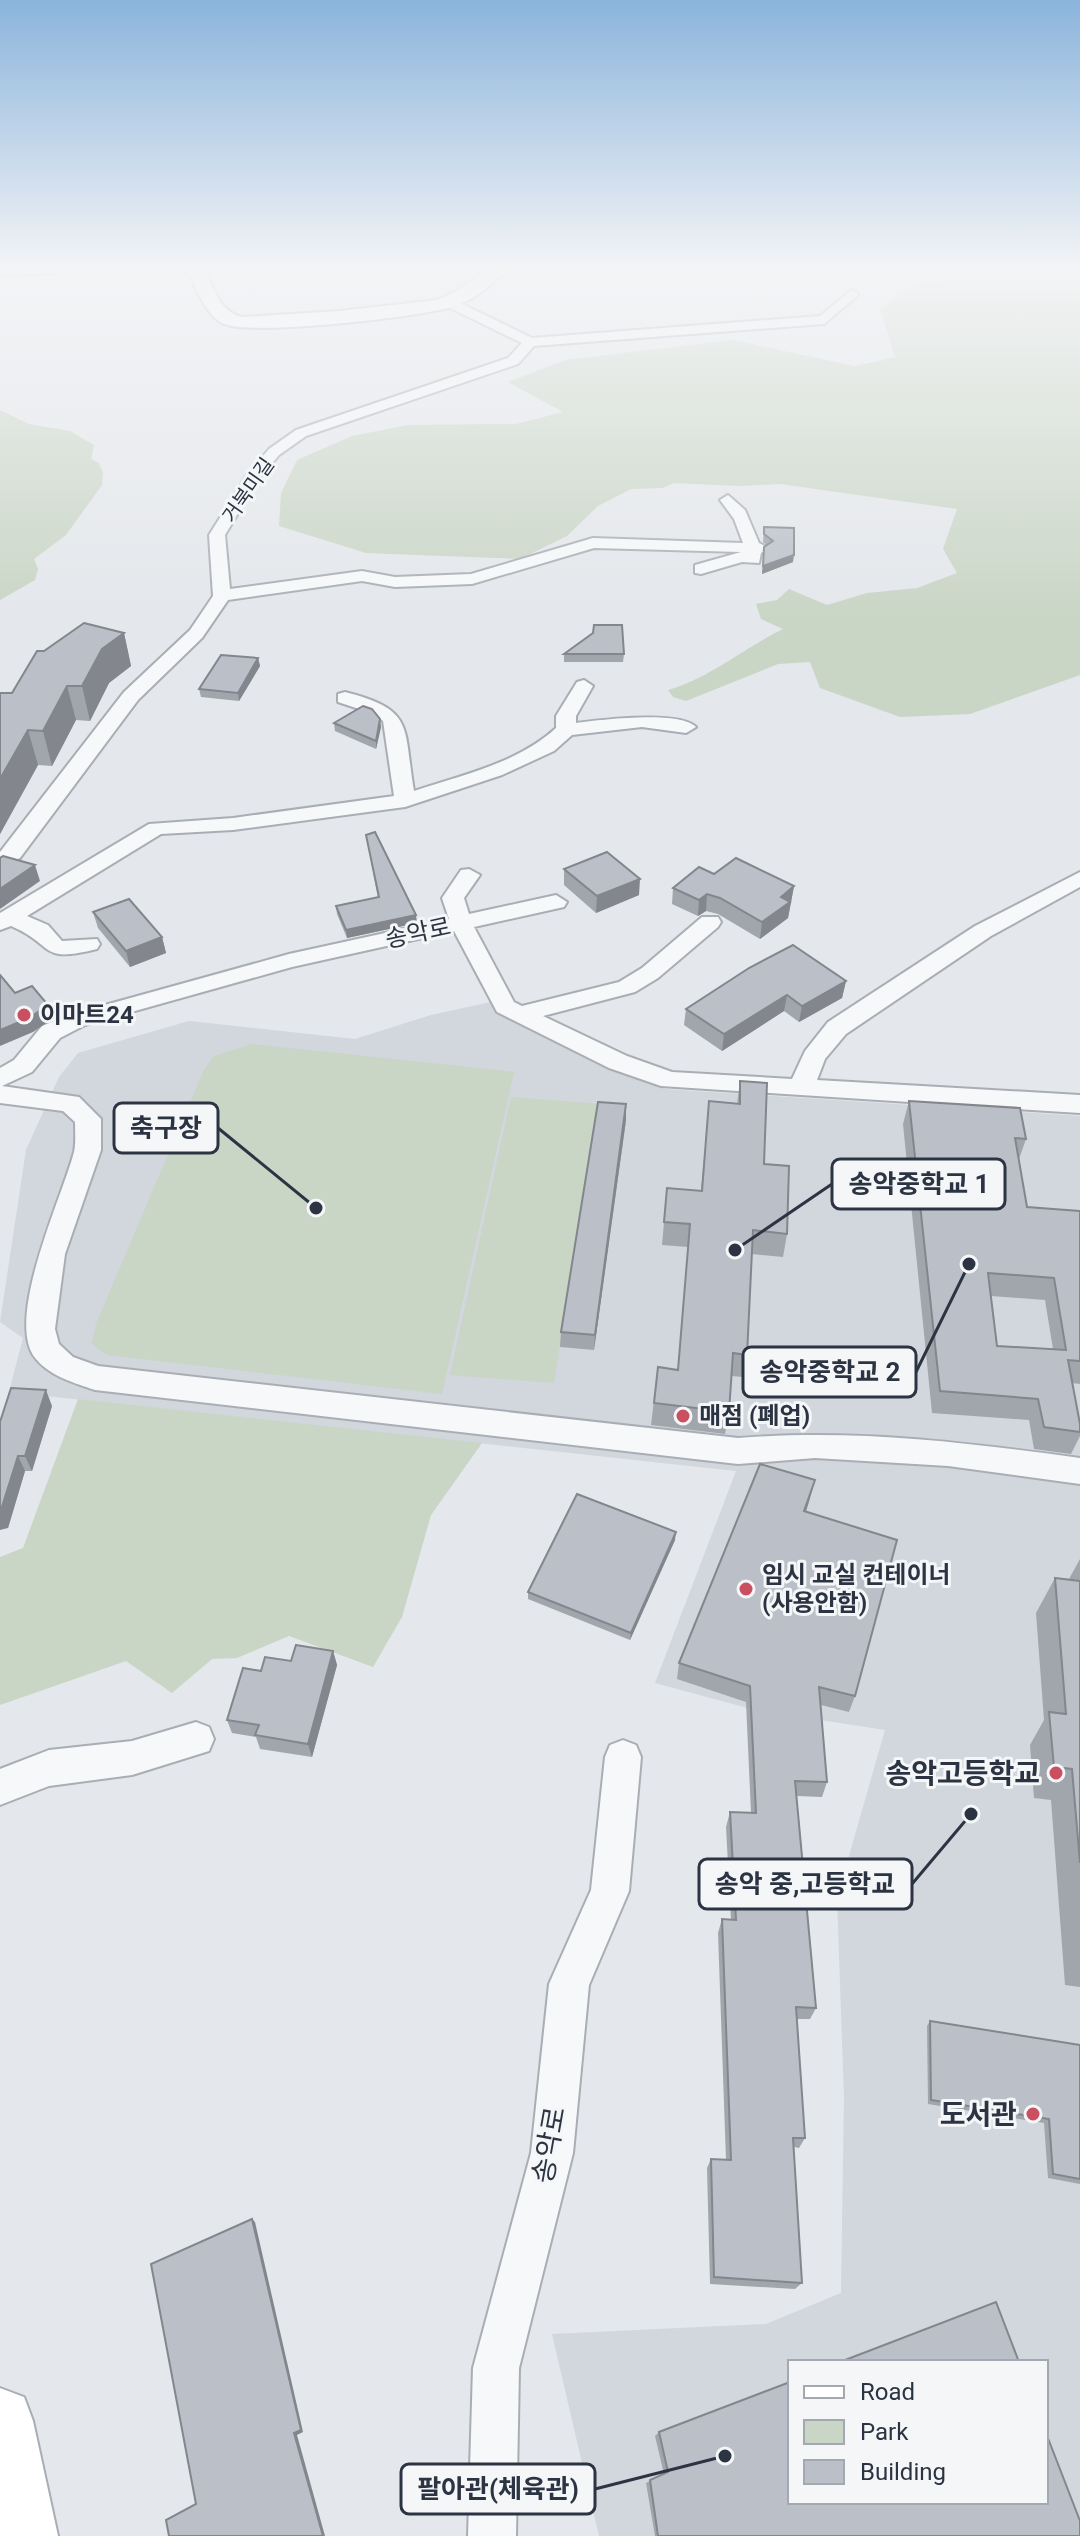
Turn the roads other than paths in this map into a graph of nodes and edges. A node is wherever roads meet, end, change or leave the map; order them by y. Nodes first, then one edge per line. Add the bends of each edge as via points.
1 (444, 384) edge
2 (728, 500) dead end
3 (758, 548) junction
4 (701, 569) dead end
5 (222, 596) junction
6 (584, 686) dead end
7 (345, 698) dead end
8 (686, 727) dead end
9 (566, 730) junction
10 (405, 801) junction
11 (0, 863) edge
12 (469, 875) dead end
13 (1080, 878) edge
14 (556, 902) dead end
15 (5, 920) edge
16 (710, 922) dead end
17 (461, 923) junction
18 (89, 944) dead end
19 (519, 1014) junction
20 (0, 1078) edge
21 (802, 1085) junction
22 (0, 1094) edge
23 (1080, 1104) edge
24 (1080, 1471) edge
25 (196, 1739) dead end
26 (623, 1757) dead end
27 (0, 1787) edge
28 (0, 2421) edge
29 (23, 2536) edge
30 (492, 2536) edge

1 - 5 street, 거북미길 via 301,433 274,452 217,535
2 - 3 street
3 - 4 street via 753,560 742,557
3 - 5 street via 593,543 472,579 395,582 362,576
5 - 11 street via 196,634 131,696
6 - 9 street via 566,716
7 - 10 street via 392,719
8 - 9 street via 643,721
9 - 10 street via 547,747 495,771
10 - 15 street via 233,824 156,828
12 - 17 street via 453,898
13 - 21 street via 983,931 837,1028 814,1057
14 - 17 street
15 - 18 street via 40,930 57,949
16 - 19 street via 627,987
17 - 19 street, 송악로 via 505,1007
17 - 20 street, 송악로 via 289,961 77,1020 51,1032 23,1066
19 - 21 street, 송악로 via 618,1062 670,1080
21 - 23 street, 송악로
22 - 24 street via 70,1103 88,1119 88,1150 51,1254 41,1329 45,1350 63,1365 95,1378 738,1451 830,1445 948,1453
25 - 27 street via 132,1758 49,1768
26 - 30 street, 송악로 via 610,1891 569,1984 552,2153 496,2368
28 - 29 street

